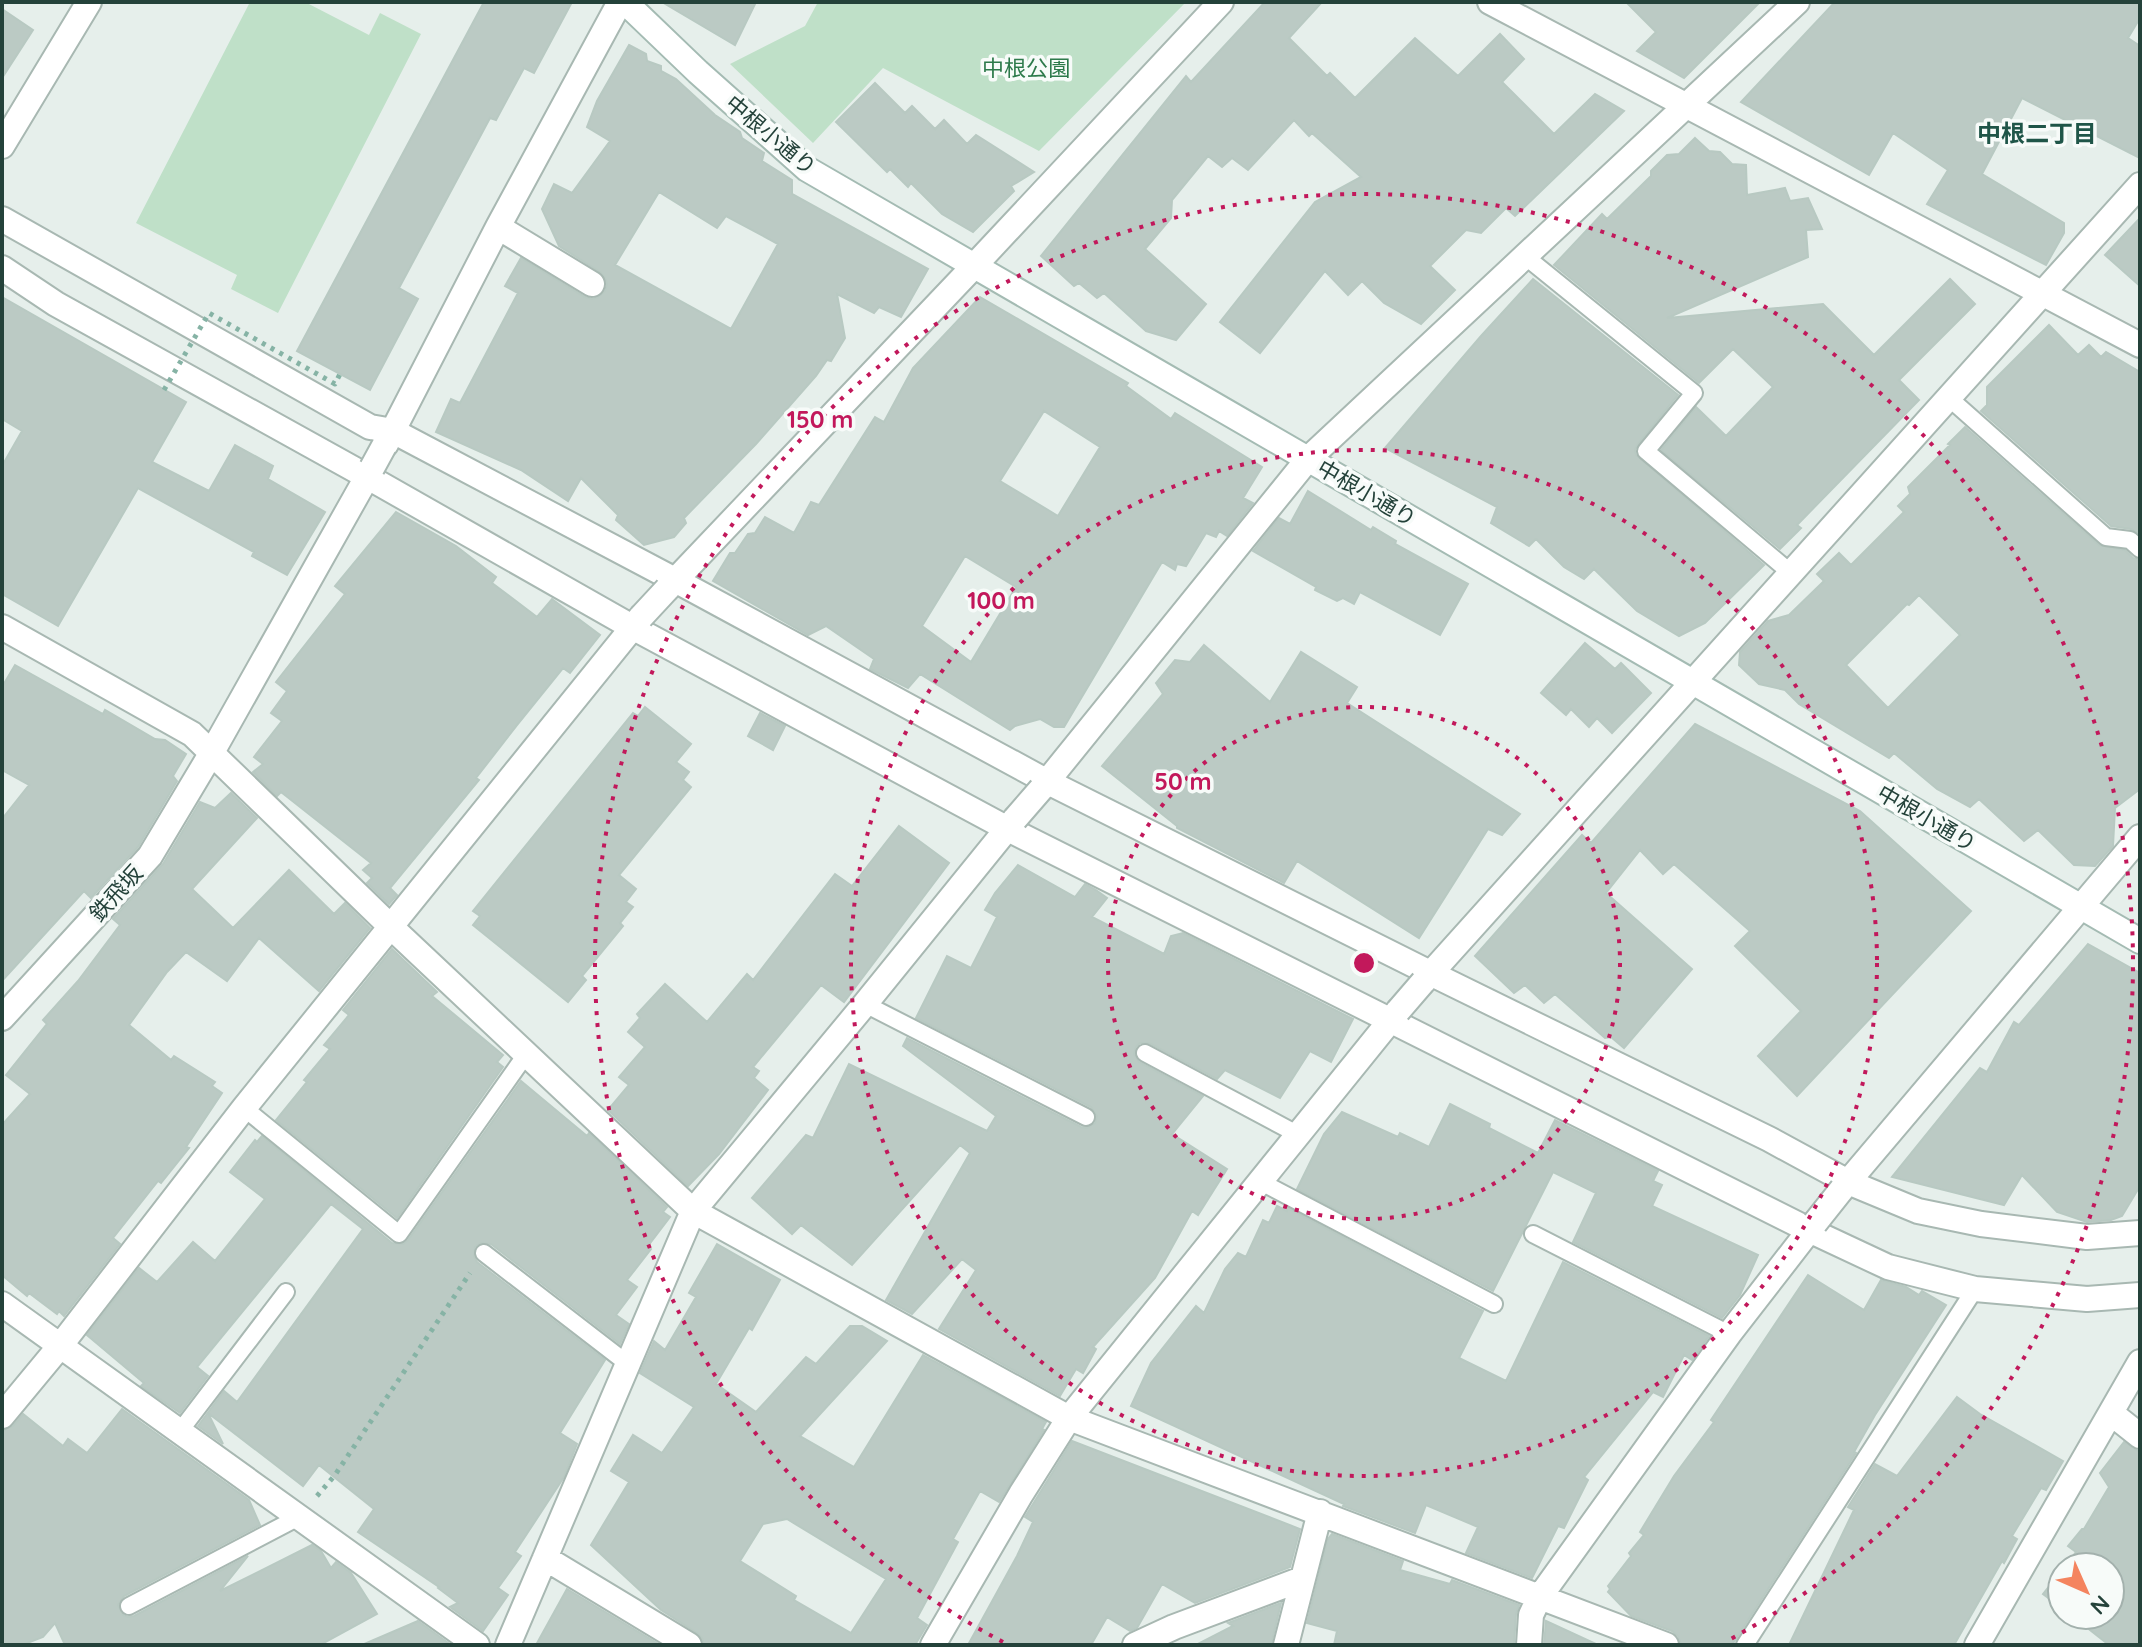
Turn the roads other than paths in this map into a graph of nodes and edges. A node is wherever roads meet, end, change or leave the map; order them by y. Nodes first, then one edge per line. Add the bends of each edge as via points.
1 (89, 2) edge
2 (623, 2) edge
3 (1221, 2) edge
4 (1490, 2) edge
5 (1787, 5) edge
6 (1686, 104) junction
7 (2, 146) edge
8 (2140, 185) edge
9 (2, 219) edge
10 (498, 227) junction
11 (1526, 257) junction
12 (975, 265) junction
13 (2, 268) edge
14 (592, 284) dead end
15 (2042, 294) junction
16 (2140, 345) edge
17 (1948, 397) junction
18 (388, 438) junction
19 (1308, 459) junction
20 (370, 472) junction
21 (2140, 549) edge
22 (1791, 573) junction
23 (671, 585) junction
24 (637, 622) junction
25 (2, 627) edge
26 (1692, 682) junction
27 (211, 754) junction
28 (1043, 785) junction
29 (1012, 824) junction
30 (2140, 837) edge
31 (2080, 906) junction
32 (390, 926) junction
33 (2140, 941) edge
34 (1426, 978) junction
35 (865, 1004) junction
36 (1394, 1016) junction
37 (2, 1018) edge
38 (527, 1053) junction
39 (1145, 1053) dead end
40 (244, 1108) junction
41 (1086, 1117) dead end
42 (1297, 1134) junction
43 (1259, 1181) junction
44 (1845, 1185) junction
45 (693, 1211) junction
46 (1812, 1227) junction
47 (2140, 1233) edge
48 (1533, 1234) dead end
49 (484, 1253) road end
50 (1975, 1289) junction
51 (286, 1292) dead end
52 (2140, 1295) edge
53 (2, 1304) edge
54 (1494, 1304) dead end
55 (1729, 1334) junction
56 (60, 1346) junction
57 (2140, 1362) edge
58 (628, 1364) junction
59 (2111, 1413) junction
60 (2, 1416) edge
61 (1069, 1418) junction
62 (180, 1431) junction
63 (2140, 1436) edge
64 (1320, 1512) junction
65 (299, 1517) junction
66 (545, 1558) junction
67 (1302, 1579) junction
68 (1539, 1598) junction
69 (129, 1606) dead end
70 (477, 1645) edge
71 (508, 1645) edge
72 (689, 1645) edge
73 (933, 1645) edge
74 (1135, 1645) edge
75 (1286, 1645) edge
76 (1529, 1645) edge
77 (1666, 1645) edge
78 (1745, 1645) edge
79 (1977, 1645) edge

1 - 7 street
2 - 10 street, 鉄飛坂
2 - 12 street, 中根小通り via 807,169
3 - 12 street
4 - 6 street
5 - 6 street
6 - 11 street
6 - 15 street
8 - 15 street
9 - 18 street
10 - 14 street
10 - 18 street, 鉄飛坂
11 - 19 street
11 - 22 lane via 1694,393 1646,451
12 - 19 street, 中根小通り
12 - 23 street
13 - 20 street via 56,304
15 - 16 street
15 - 17 street
17 - 21 lane via 2106,537 2130,540
17 - 22 street
18 - 20 street, 鉄飛坂, bridge
18 - 23 street
19 - 26 street, 中根小通り
19 - 28 street
20 - 24 street
20 - 27 street, 鉄飛坂
22 - 26 street
23 - 24 street, bridge
23 - 28 street
24 - 29 street
24 - 32 street
25 - 27 street via 192,734
26 - 31 street, 中根小通り
26 - 34 street
27 - 32 street
27 - 37 street, 鉄飛坂 via 150,856
28 - 29 street, bridge
28 - 34 street
29 - 35 street
29 - 36 street
30 - 31 street
31 - 33 street, 中根小通り
31 - 44 street
32 - 38 street
32 - 40 street
34 - 36 street, bridge
34 - 44 street via 1769,1139
35 - 41 lane
35 - 45 street
36 - 42 street
36 - 46 street
38 - 40 lane via 399,1234
38 - 45 street
39 - 42 lane
40 - 56 street
42 - 43 street
43 - 54 lane
43 - 61 street
44 - 46 street, bridge
44 - 47 street via 1918,1211 1981,1224 2087,1237
45 - 58 street
45 - 61 street
46 - 50 street via 1888,1267
46 - 55 street
48 - 55 lane
49 - 58 lane
50 - 52 street via 2087,1299
50 - 78 lane
51 - 62 lane
53 - 56 street
55 - 68 street
56 - 60 street
56 - 62 street
57 - 59 street
58 - 66 street
59 - 63 street
59 - 79 street
61 - 64 street
61 - 73 street
62 - 65 street
64 - 67 street
64 - 68 street
65 - 69 lane
65 - 70 street
66 - 71 street
66 - 72 street
67 - 74 street
67 - 75 street
68 - 76 street via 1531,1615
68 - 77 street

